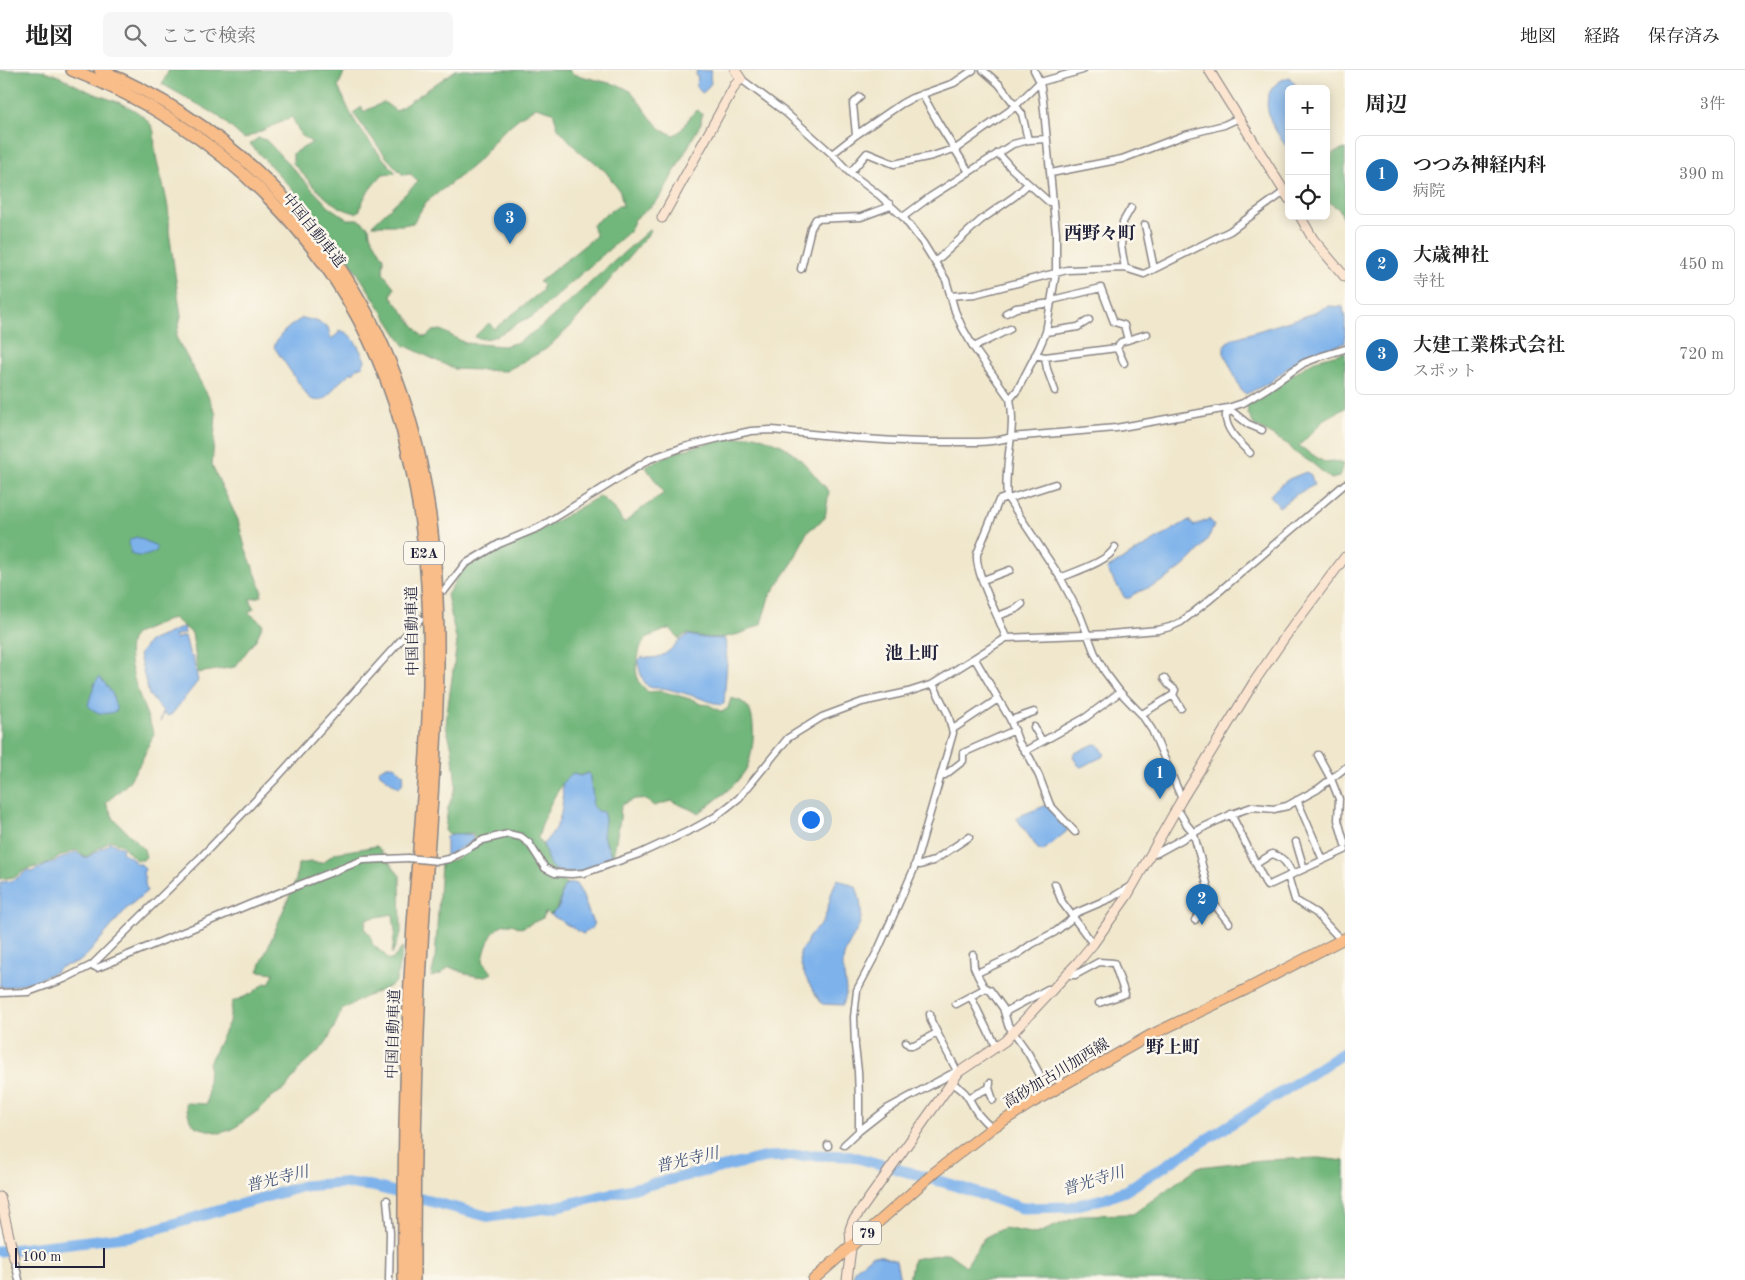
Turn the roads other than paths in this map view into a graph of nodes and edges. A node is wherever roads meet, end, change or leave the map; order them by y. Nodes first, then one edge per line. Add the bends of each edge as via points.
1 (72, 70) edge
2 (100, 70) edge
3 (735, 70) edge
4 (973, 70) edge
5 (982, 70) edge
6 (1034, 70) edge
7 (1084, 70) edge
8 (1209, 70) edge
9 (741, 79) junction
10 (1040, 82) junction
11 (922, 94) junction
12 (860, 97) dead end
13 (1016, 105) junction
14 (1238, 118) junction
15 (856, 135) junction
16 (1047, 138) junction
17 (1028, 140) junction
18 (954, 149) junction
19 (998, 153) junction
20 (832, 154) junction
21 (969, 172) junction
22 (850, 173) junction
23 (1051, 173) junction
24 (1028, 184) junction
25 (1285, 193) edge
26 (1285, 196) edge
27 (1053, 201) junction
28 (890, 204) junction
29 (1131, 208) dead end
30 (903, 217) junction
31 (662, 218) dead end
32 (1302, 220) edge
33 (1145, 225) dead end
34 (935, 262) junction
35 (1125, 268) junction
36 (801, 269) dead end
37 (1154, 269) junction
38 (1056, 272) junction
39 (1345, 277) edge
40 (950, 296) junction
41 (1051, 302) junction
42 (1006, 313) dead end
43 (1089, 320) dead end
44 (1010, 329) dead end
45 (1046, 332) junction
46 (1147, 334) dead end
47 (1128, 340) junction
48 (974, 347) junction
49 (1117, 348) junction
50 (1345, 349) edge
51 (1035, 355) junction
52 (1045, 357) junction
53 (1124, 363) dead end
54 (1055, 391) dead end
55 (1010, 399) junction
56 (1230, 409) junction
57 (1262, 430) dead end
58 (1011, 437) junction
59 (1250, 453) dead end
60 (1055, 484) dead end
61 (1345, 484) edge
62 (1008, 498) junction
63 (1115, 547) dead end
64 (1345, 557) edge
65 (1010, 570) dead end
66 (1060, 578) junction
67 (983, 580) junction
68 (445, 590) dead end
69 (1022, 604) dead end
70 (998, 616) junction
71 (420, 619) dead end
72 (1088, 634) junction
73 (1006, 638) junction
74 (975, 659) junction
75 (1164, 678) dead end
76 (933, 684) junction
77 (1120, 692) junction
78 (1173, 696) junction
79 (998, 699) junction
80 (1181, 708) dead end
81 (1034, 712) dead end
82 (1142, 714) junction
83 (1011, 720) junction
84 (1034, 727) dead end
85 (953, 729) junction
86 (1015, 730) junction
87 (1042, 741) junction
88 (1025, 751) junction
89 (1318, 755) dead end
90 (1345, 768) edge
91 (942, 775) junction
92 (1331, 779) junction
93 (1182, 799) junction
94 (1297, 800) junction
95 (1176, 809) junction
96 (1231, 814) junction
97 (1075, 832) dead end
98 (1194, 832) junction
99 (968, 837) dead end
100 (1296, 842) dead end
101 (1345, 845) edge
102 (1345, 850) edge
103 (1150, 855) junction
104 (1323, 860) junction
105 (916, 864) junction
106 (1256, 864) junction
107 (1304, 869) junction
108 (1290, 875) junction
109 (1055, 884) dead end
110 (1131, 888) junction
111 (1215, 905) junction
112 (1073, 918) junction
113 (1195, 920) dead end
114 (1229, 923) dead end
115 (1343, 939) edge
116 (1093, 944) junction
117 (973, 955) dead end
118 (92, 964) junction
119 (977, 972) junction
120 (1068, 973) junction
121 (986, 988) junction
122 (1053, 990) junction
123 (0, 993) edge
124 (971, 997) junction
125 (1099, 1003) dead end
126 (956, 1004) dead end
127 (1005, 1012) junction
128 (930, 1014) dead end
129 (1013, 1032) junction
130 (937, 1033) junction
131 (906, 1042) dead end
132 (996, 1048) junction
133 (958, 1072) junction
134 (952, 1083) junction
135 (1062, 1085) junction
136 (970, 1097) junction
137 (993, 1100) dead end
138 (992, 1128) junction
139 (859, 1131) junction
140 (844, 1145) dead end
141 (409, 1185) junction
142 (0, 1197) edge
143 (387, 1200) dead end
144 (409, 1213) junction
145 (851, 1248) junction
146 (14, 1258) joint
147 (19, 1280) edge
148 (390, 1280) edge
149 (404, 1280) edge
150 (414, 1280) edge
151 (813, 1280) edge
152 (847, 1280) edge

1 - 141 highway, 中国自動車道 / E2A via 129,95 184,127 235,166 279,209 319,258 356,315 382,372 404,436 423,542 429,634 408,1019
2 - 141 highway, 中国自動車道 / E2A via 162,101 218,138 266,179 309,226 347,280 380,339 414,432 434,542 439,634 437,735
3 - 9 street
4 - 11 street via 954,82
5 - 13 street
6 - 10 street
7 - 10 street
8 - 14 street
9 - 20 street via 785,112
9 - 31 street
10 - 13 street
10 - 16 street
11 - 15 street via 901,104
11 - 18 street
12 - 15 street via 852,110
13 - 17 street via 1025,123
13 - 18 street
14 - 23 street via 1122,159
14 - 25 street
15 - 20 street
16 - 17 street
16 - 23 street
17 - 19 street
18 - 21 street
18 - 22 street via 894,164 867,153
19 - 21 street
19 - 24 street
20 - 22 street
21 - 30 street
22 - 28 street
23 - 27 street
24 - 27 street via 1049,202
24 - 34 street via 981,220
26 - 37 street via 1230,231
27 - 38 street
28 - 30 street
28 - 36 street via 861,217 816,220
29 - 35 street via 1124,222 1121,246
30 - 34 street
32 - 39 street via 1313,239
33 - 37 street
34 - 40 street via 946,280
35 - 37 street via 1144,274
35 - 38 street
38 - 40 street via 975,294
38 - 41 street
40 - 48 street via 954,311
41 - 42 street
41 - 45 street
41 - 47 street via 1101,288 1114,322 1124,325
43 - 45 street via 1078,327
44 - 48 street
45 - 51 street
46 - 47 street
47 - 49 street
48 - 55 street
49 - 52 street
49 - 53 street
50 - 56 street via 1304,363
51 - 52 street
51 - 55 street
52 - 54 street
55 - 58 street
56 - 57 street via 1248,424
56 - 58 street via 1116,428
56 - 59 street via 1226,414 1230,430
58 - 62 street via 1005,482
58 - 68 street via 998,441 894,442 771,430 752,431 684,447 650,459 540,526 465,564
60 - 62 street
61 - 72 street via 1181,622 1158,630
62 - 66 street
62 - 67 street via 999,500 977,554
63 - 66 street via 1113,553
64 - 93 street via 1254,682
65 - 67 street
66 - 72 street
67 - 70 street
69 - 70 street
70 - 73 street
71 - 118 street via 274,781
72 - 73 street
72 - 77 street via 1095,654
73 - 74 street
74 - 76 street
74 - 79 street
75 - 78 street via 1175,690
76 - 85 street
76 - 118 street, bridge via 862,702 822,717 788,738 739,798 715,817 612,865 584,873 555,873 545,868 529,843 508,834 483,840 449,859 438,861 408,858 363,860 97,968
77 - 82 street
77 - 87 street via 1085,718
78 - 80 street
78 - 82 street
79 - 83 street
79 - 85 street
81 - 83 street
82 - 93 street
83 - 86 street
84 - 87 street
85 - 91 street
86 - 88 street
86 - 91 street via 963,753 963,761
87 - 88 street
88 - 97 street via 1050,804
89 - 92 street
90 - 92 street
91 - 105 street
92 - 94 street
92 - 101 street via 1338,799 1338,820
93 - 95 street
94 - 96 street via 1274,809 1252,807
94 - 104 street
95 - 98 street via 1186,826
95 - 103 street
96 - 98 street
96 - 106 street
98 - 103 street
98 - 111 street
99 - 105 street via 933,861
100 - 107 street
102 - 104 street
103 - 110 street
104 - 107 street
105 - 139 street via 857,990 854,1017
106 - 108 street via 1272,854 1285,862
106 - 108 street via 1267,886
107 - 108 street
108 - 115 street via 1295,900 1316,913
109 - 112 street
110 - 112 street via 1083,909
110 - 116 street
111 - 113 street via 1200,913
111 - 114 street
112 - 116 street
112 - 119 street via 1018,954
115 - 135 main road, 高砂加古川加西線 / 79 via 1149,1036
116 - 120 street
117 - 119 street
118 - 123 street via 64,979 28,992
119 - 121 street
120 - 122 street
120 - 125 street via 1075,974 1099,962 1114,963 1125,994
121 - 124 street
121 - 127 street
122 - 127 street via 1048,989
122 - 129 street
124 - 126 street
124 - 132 street
127 - 129 street
128 - 130 street
129 - 132 street
129 - 135 street via 1041,1076 1055,1077
130 - 131 street via 914,1045
130 - 133 street
132 - 133 street
133 - 134 street
133 - 139 street via 887,1109
134 - 136 street
134 - 145 street via 853,1221
135 - 138 main road, 高砂加古川加西線 / 79
136 - 137 street via 989,1086
136 - 138 street via 978,1114
138 - 145 main road, 高砂加古川加西線 / 79 via 932,1174
139 - 140 street
141 - 144 highway, 中国自動車道 / E2A
142 - 146 street
143 - 148 street
144 - 149 highway, 中国自動車道 / E2A
144 - 150 highway, 中国自動車道 / E2A
145 - 151 main road, 高砂加古川加西線 / 79
145 - 152 street
146 - 147 street

